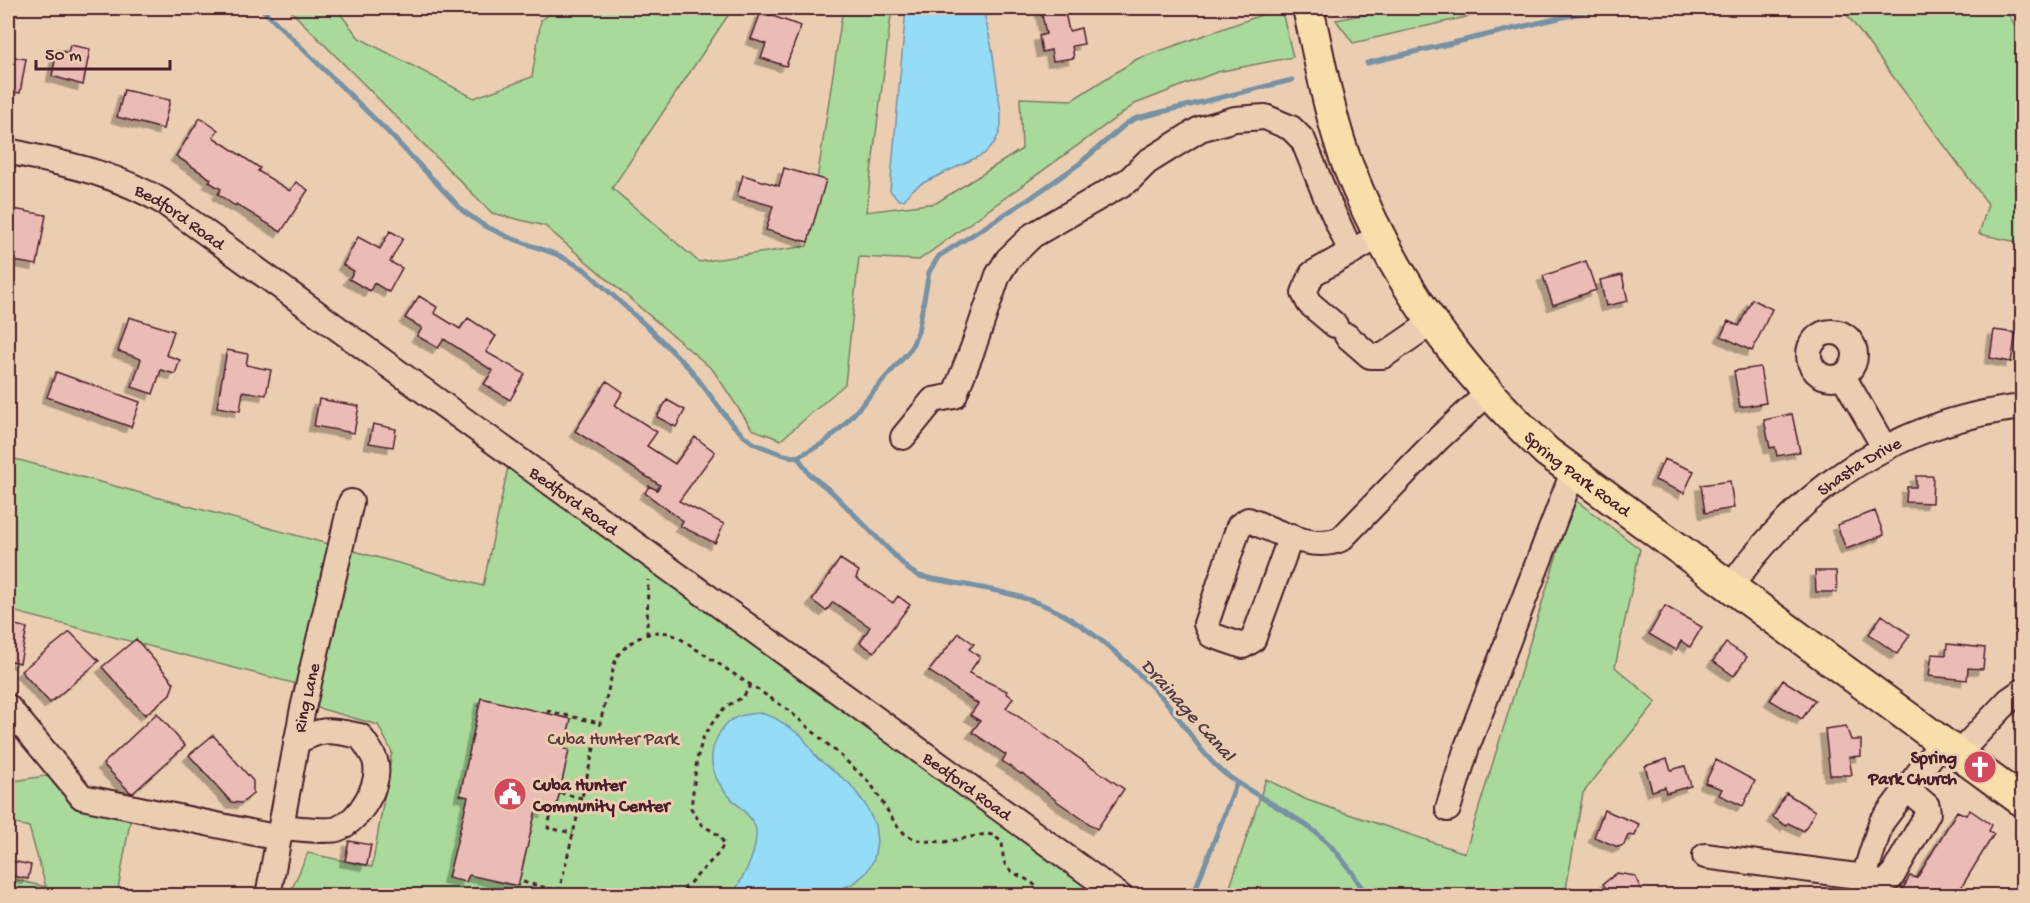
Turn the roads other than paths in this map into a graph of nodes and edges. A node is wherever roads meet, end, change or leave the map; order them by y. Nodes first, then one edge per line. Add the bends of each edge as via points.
1 (1308, 8) edge
2 (8, 151) edge
3 (1380, 236) junction
4 (1351, 252) junction
5 (1431, 323) junction
6 (1843, 376) dead end
7 (1488, 393) junction
8 (2022, 407) edge
9 (903, 437) dead end
10 (1884, 447) junction
11 (1574, 472) junction
12 (351, 502) dead end
13 (1291, 536) junction
14 (1731, 586) junction
15 (2022, 691) edge
16 (8, 707) edge
17 (296, 742) junction
18 (1950, 748) junction
19 (1907, 789) junction
20 (2022, 801) edge
21 (1448, 809) dead end
22 (280, 832) junction
23 (1705, 856) dead end
24 (1862, 886) edge
25 (268, 896) edge
26 (1120, 896) edge

1 - 3 main road, Spring Park Road via 1336,129
2 - 26 street, Bedford Road via 96,171 165,202
3 - 4 street
3 - 5 main road, Spring Park Road
4 - 5 street via 1312,274 1304,293 1309,303 1370,356 1383,356
4 - 9 street via 1303,140 1292,128 1265,117 1235,119 1200,129 1147,162 1129,180 1033,235 1008,260 998,275 954,396 933,400
5 - 7 main road, Spring Park Road
6 - 10 street
7 - 11 main road, Spring Park Road via 1547,452
7 - 13 street via 1437,439 1341,539 1330,544
8 - 10 street, Shasta Drive via 1947,422
10 - 14 street, Shasta Drive via 1828,482 1790,518
11 - 14 main road, Spring Park Road
11 - 21 street via 1467,747
12 - 17 street, Ring Lane
13 - 13 street via 1248,520 1239,526 1206,624 1211,635 1243,646 1253,640
14 - 18 main road, Spring Park Road
15 - 18 street
16 - 22 street via 82,797
17 - 22 street, Ring Lane
17 - 22 street via 316,731 360,736 374,758 373,789 360,813 337,830
18 - 19 street
18 - 20 main road, Spring Park Road
19 - 24 street via 1881,823
19 - 24 street via 1928,806 1928,813 1891,878 1881,884
22 - 25 street, Ring Lane
23 - 24 street

